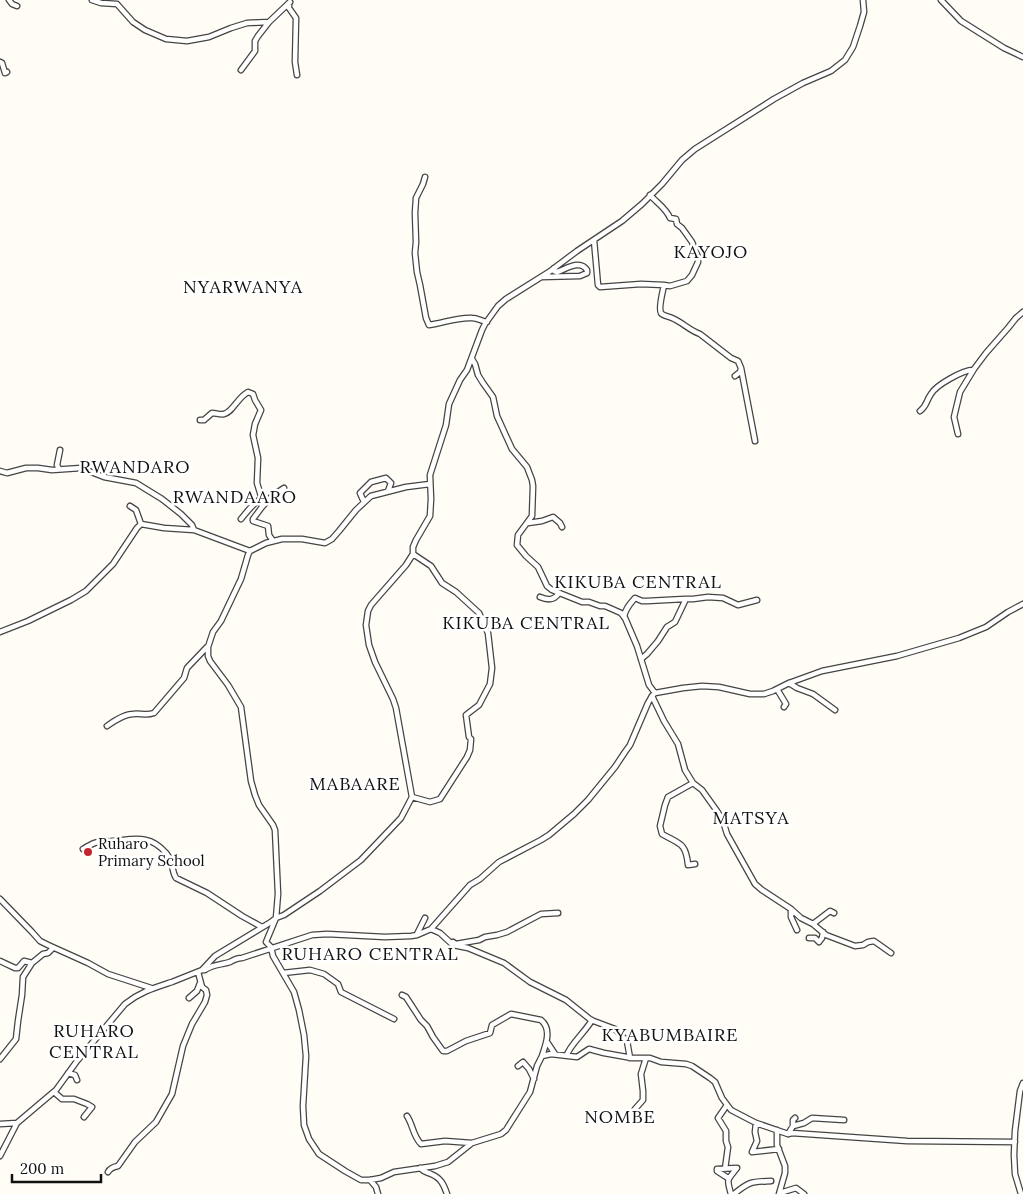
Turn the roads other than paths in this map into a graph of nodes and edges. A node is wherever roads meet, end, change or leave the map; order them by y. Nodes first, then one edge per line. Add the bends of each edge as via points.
1 (9, 0) edge
2 (92, 0) edge
3 (863, 0) edge
4 (941, 0) edge
5 (290, 1) edge
6 (17, 6) dead end
7 (269, 22) junction
8 (1023, 57) edge
9 (0, 62) edge
10 (241, 70) dead end
11 (7, 72) dead end
12 (297, 75) dead end
13 (425, 177) dead end
14 (650, 195) junction
15 (594, 240) junction
16 (554, 268) junction
17 (540, 277) junction
18 (664, 285) junction
19 (1023, 312) edge
20 (487, 322) junction
21 (472, 359) junction
22 (741, 368) junction
23 (973, 370) junction
24 (735, 376) dead end
25 (920, 411) dead end
26 (200, 420) dead end
27 (958, 434) dead end
28 (755, 441) dead end
29 (60, 450) dead end
30 (59, 470) junction
31 (0, 471) edge
32 (430, 484) junction
33 (284, 488) dead end
34 (388, 491) junction
35 (261, 498) junction
36 (364, 502) junction
37 (130, 506) dead end
38 (262, 508) junction
39 (240, 519) dead end
40 (528, 523) junction
41 (141, 524) junction
42 (562, 527) dead end
43 (194, 530) junction
44 (273, 541) junction
45 (250, 551) junction
46 (412, 554) junction
47 (559, 593) junction
48 (540, 597) dead end
49 (684, 599) junction
50 (757, 600) dead end
51 (1023, 604) edge
52 (624, 617) junction
53 (0, 632) edge
54 (208, 647) junction
55 (641, 659) junction
56 (789, 683) junction
57 (777, 689) junction
58 (653, 694) junction
59 (784, 707) dead end
60 (835, 710) dead end
61 (107, 726) dead end
62 (694, 783) junction
63 (412, 797) junction
64 (83, 849) dead end
65 (695, 864) dead end
66 (0, 898) edge
67 (791, 909) junction
68 (558, 913) dead end
69 (834, 913) dead end
70 (276, 918) junction
71 (425, 918) dead end
72 (813, 924) junction
73 (262, 927) junction
74 (431, 928) junction
75 (797, 930) dead end
76 (824, 932) junction
77 (417, 935) junction
78 (446, 938) junction
79 (809, 938) dead end
80 (271, 947) junction
81 (53, 948) junction
82 (891, 953) dead end
83 (0, 961) edge
84 (32, 963) junction
85 (200, 971) junction
86 (283, 973) junction
87 (200, 983) junction
88 (151, 988) junction
89 (402, 995) dead end
90 (189, 998) dead end
91 (394, 1019) dead end
92 (592, 1020) junction
93 (547, 1042) junction
94 (555, 1054) junction
95 (567, 1055) junction
96 (542, 1056) junction
97 (630, 1058) junction
98 (646, 1058) junction
99 (0, 1059) edge
100 (518, 1066) dead end
101 (68, 1073) junction
102 (534, 1079) junction
103 (77, 1080) dead end
104 (1023, 1083) edge
105 (54, 1092) junction
106 (727, 1105) junction
107 (635, 1109) dead end
108 (407, 1116) dead end
109 (84, 1117) dead end
110 (795, 1118) dead end
111 (844, 1120) dead end
112 (17, 1123) junction
113 (756, 1123) junction
114 (0, 1124) edge
115 (793, 1126) junction
116 (777, 1130) junction
117 (788, 1134) junction
118 (1015, 1142) junction
119 (472, 1143) junction
120 (779, 1149) junction
121 (0, 1156) edge
122 (420, 1168) junction
123 (726, 1168) junction
124 (108, 1172) dead end
125 (728, 1178) junction
126 (370, 1180) junction
127 (772, 1181) dead end
128 (780, 1193) edge
129 (378, 1194) edge
130 (447, 1194) edge
131 (732, 1194) edge
132 (804, 1194) edge
133 (1021, 1194) edge

1 - 6 street
2 - 7 street via 117,4 145,30 166,39 187,41 247,23
3 - 14 street via 860,26 845,60 702,143
4 - 8 street via 961,21
5 - 7 street
5 - 12 street via 289,8 296,21
7 - 10 street via 258,36 255,51
9 - 11 street
13 - 20 street via 416,198 415,253 426,318 429,325 465,318
14 - 15 street via 622,221
14 - 18 street via 670,218 676,219 698,257 687,281
15 - 16 street
15 - 18 street via 600,287
16 - 17 street
16 - 17 street via 557,272 581,265 588,270 580,276
17 - 20 street via 506,299
18 - 22 street via 660,303 662,314 700,334 738,361
19 - 23 street
20 - 21 street
21 - 32 street via 449,404
21 - 40 street via 493,397 497,416 512,449 527,467 532,480 532,516
22 - 24 street
22 - 28 street
23 - 25 street via 951,378 931,392 926,407
23 - 27 street via 960,392 956,408 954,417
26 - 35 street via 212,413 225,414 242,396 248,392 253,394 261,410 255,424 254,439
29 - 30 street
30 - 31 street via 26,468 8,473
30 - 43 street via 81,468 104,477 136,483 181,514
32 - 34 street
32 - 46 street via 430,516
33 - 38 street
34 - 36 street via 370,496
34 - 36 street via 391,483 386,478 371,482 360,493
35 - 38 street
35 - 39 street
36 - 44 street via 325,543 302,539
37 - 41 street via 136,510
38 - 44 street via 253,521 268,526 268,536
40 - 42 street via 553,517
40 - 47 street via 518,535 517,545 538,567 547,586
41 - 43 street
41 - 53 street via 113,564 86,591
43 - 45 street
44 - 45 street
45 - 54 street via 241,579
46 - 63 street via 403,570 371,605 366,626 375,662 396,708
46 - 63 street via 431,566 442,583 480,613 488,633 492,668 486,692 479,704 466,714 471,738 467,757 440,800 430,802
47 - 48 street via 552,600
47 - 52 street via 582,602 606,606
49 - 50 street via 723,598 738,604
49 - 52 street via 647,601 636,598
49 - 55 street via 675,622 667,627
51 - 56 street via 986,627 959,638 896,656 822,671
52 - 55 street
54 - 61 street via 187,668 184,678 154,713 148,716 129,714
54 - 70 street via 210,661 241,707 255,796 275,830
55 - 58 street
56 - 57 street
56 - 60 street via 813,694
57 - 58 street via 764,694 750,694 702,686
57 - 59 street via 786,704
58 - 62 street via 675,739 685,770
58 - 74 street via 630,745 588,800 545,838 499,862 470,885
62 - 65 street via 668,797 660,826 662,834 684,848 688,865
62 - 67 street via 717,811 755,884
63 - 70 street via 401,818 361,860 303,903
64 - 73 street via 103,841 133,838 152,842 170,858 176,878
66 - 81 street via 40,941
67 - 72 street
67 - 75 street
68 - 78 street via 541,914 507,932 478,940 456,944
69 - 72 street via 830,911
70 - 73 street
70 - 80 street via 266,942
71 - 77 street
72 - 76 street
73 - 85 street via 215,956
74 - 77 street
74 - 78 street
76 - 79 street via 819,942
76 - 82 street via 855,946 874,941
77 - 80 street via 320,934
78 - 92 street via 453,945 504,963 530,982 566,1000
80 - 85 street
80 - 86 street
81 - 84 street
81 - 88 street via 108,974
83 - 84 street via 15,968 24,961
84 - 99 street via 23,977 16,1039
85 - 87 street
85 - 88 street
86 - 91 street via 310,970 324,974 338,984 341,992
86 - 126 street via 294,992 304,1035 306,1056 302,1106 309,1139 319,1154 360,1180
87 - 90 street
87 - 124 street via 207,998 187,1036 172,1094 156,1122 134,1142 118,1166
88 - 101 street via 125,1004
89 - 93 street via 444,1051 488,1034 492,1025 512,1014 544,1022
92 - 95 street
92 - 97 street via 611,1026 627,1040
93 - 94 street
93 - 96 street
94 - 95 street
94 - 96 street
95 - 97 street via 577,1057 589,1049
96 - 102 street
97 - 98 street
98 - 106 street via 686,1064 703,1072 715,1082
98 - 107 street via 640,1074 643,1100
100 - 102 street via 523,1062
101 - 103 street via 75,1075
101 - 105 street
102 - 119 street via 530,1092 506,1130
104 - 118 street
105 - 109 street via 62,1099 74,1099 92,1107
105 - 112 street
106 - 113 street
106 - 123 street via 718,1118 726,1131
108 - 119 street via 421,1144 445,1141
110 - 115 street
111 - 115 street via 812,1118
112 - 114 street
112 - 121 street
113 - 116 street
113 - 120 street via 757,1142 752,1152
115 - 117 street
116 - 117 street
116 - 120 street
117 - 118 street via 907,1142
118 - 133 street via 1015,1174
119 - 122 street via 448,1162
120 - 128 street via 785,1166
122 - 126 street
122 - 130 street via 440,1179
123 - 125 street via 717,1171
123 - 125 street via 737,1168
125 - 131 street
126 - 129 street
127 - 131 street via 750,1182
128 - 132 street via 796,1188

